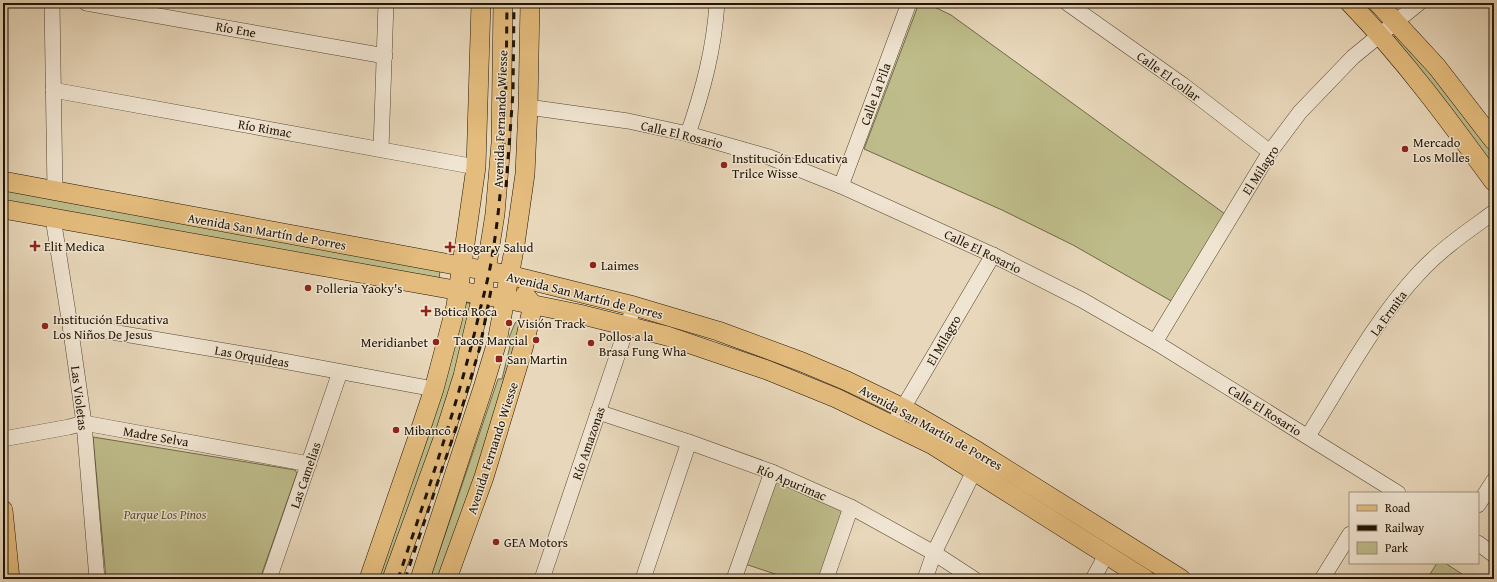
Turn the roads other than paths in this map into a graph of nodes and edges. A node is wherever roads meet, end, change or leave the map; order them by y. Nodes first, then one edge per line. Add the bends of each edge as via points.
1 (52, 3) edge
2 (86, 3) edge
3 (386, 3) edge
4 (481, 3) edge
5 (503, 3) edge
6 (530, 3) edge
7 (717, 3) edge
8 (909, 3) edge
9 (1067, 3) edge
10 (1350, 3) edge
11 (1378, 3) edge
12 (1419, 3) edge
13 (1395, 21) junction
14 (1380, 34) junction
15 (385, 56) junction
16 (53, 90) junction
17 (528, 107) junction
18 (688, 134) junction
19 (1494, 141) edge
20 (381, 149) junction
21 (1270, 152) junction
22 (476, 167) junction
23 (3, 181) edge
24 (1494, 182) edge
25 (841, 186) junction
26 (55, 191) junction
27 (3, 209) edge
28 (1494, 212) edge
29 (53, 218) junction
30 (993, 255) junction
31 (463, 266) junction
32 (486, 271) junction
33 (509, 276) junction
34 (563, 289) junction
35 (458, 291) junction
36 (482, 295) junction
37 (505, 299) junction
38 (533, 305) junction
39 (634, 306) junction
40 (557, 310) junction
41 (70, 325) junction
42 (627, 326) junction
43 (1155, 342) junction
44 (340, 372) junction
45 (434, 389) junction
46 (903, 408) junction
47 (598, 412) junction
48 (84, 423) junction
49 (893, 425) junction
50 (1308, 436) junction
51 (3, 439) edge
52 (689, 442) junction
53 (309, 464) junction
54 (974, 471) junction
55 (772, 472) junction
56 (1494, 480) edge
57 (1379, 488) edge
58 (1394, 492) edge
59 (1479, 503) edge
60 (851, 507) junction
61 (4, 522) edge
62 (1349, 536) edge
63 (1479, 544) edge
64 (934, 553) junction
65 (1106, 554) junction
66 (1494, 555) edge
67 (10, 579) edge
68 (97, 579) edge
69 (269, 579) edge
70 (369, 579) edge
71 (392, 579) edge
72 (420, 579) edge
73 (447, 579) edge
74 (542, 579) edge
75 (643, 579) edge
76 (734, 579) edge
77 (826, 579) edge
78 (925, 579) edge
79 (974, 579) edge
80 (1093, 579) edge
81 (1145, 579) edge
82 (1181, 579) edge
83 (1322, 579) edge

1 - 16 street
2 - 15 street, Río Ene
3 - 15 street
4 - 22 main road, Avenida Fernando Wiesse
5 - 32 main road, Avenida Fernando Wiesse via 501,143
6 - 17 main road, Avenida Fernando Wiesse
7 - 18 street via 703,89
8 - 25 street, Calle La Pila
9 - 21 street, Calle El Collar via 1183,85
10 - 14 main road
11 - 13 main road
12 - 13 street, El Milagro
13 - 14 street, El Milagro
13 - 19 main road via 1437,67
14 - 21 street, El Milagro via 1325,85 1300,112
14 - 24 main road via 1437,103
15 - 20 street
16 - 20 street, Río Rimac
16 - 26 street
17 - 18 street, Calle El Rosario via 628,121
17 - 33 main road, Avenida Fernando Wiesse via 525,174
18 - 25 street, Calle El Rosario via 769,157
20 - 22 street, Río Rimac
21 - 43 street, El Milagro
22 - 31 main road, Avenida Fernando Wiesse
23 - 26 main road, Avenida San Martín de Porres
25 - 30 street, Calle El Rosario
26 - 31 main road, Avenida San Martín de Porres
27 - 29 main road, Avenida San Martín de Porres
28 - 50 street, La Ermita via 1444,250 1399,296
29 - 35 main road, Avenida San Martín de Porres
29 - 41 street, Las Violetas
30 - 43 street, Calle El Rosario via 1082,300
30 - 46 street, El Milagro
31 - 32 main road, Avenida San Martín de Porres
31 - 35 main road, Avenida Fernando Wiesse
32 - 33 main road, Avenida San Martín de Porres
32 - 36 main road, Avenida Fernando Wiesse
33 - 34 main road, Avenida San Martín de Porres
33 - 37 main road, Avenida Fernando Wiesse
33 - 38 main road
34 - 39 main road, Avenida San Martín de Porres
34 - 40 main road
35 - 36 main road, Avenida San Martín de Porres
35 - 45 main road, Avenida Fernando Wiesse
36 - 37 main road, Avenida San Martín de Porres
36 - 71 main road, Avenida Fernando Wiesse via 459,390
37 - 38 main road, Avenida San Martín de Porres
37 - 72 main road, Avenida Fernando Wiesse via 497,342 484,388
38 - 40 main road, Avenida San Martín de Porres
38 - 73 main road, Avenida Fernando Wiesse via 524,345 488,462
39 - 42 street, Río Amazonas
39 - 46 main road, Avenida San Martín de Porres via 718,331 802,362
40 - 42 main road, Avenida San Martín de Porres
41 - 44 street, Las Orquideas
41 - 48 street, Las Violetas
42 - 47 street, Río Amazonas
42 - 49 main road, Avenida San Martín de Porres via 667,336 767,370
43 - 50 street, Calle El Rosario
44 - 45 street, Las Orquideas
44 - 53 street, Las Camelias
45 - 70 main road, Avenida Fernando Wiesse
46 - 49 street, El Milagro
46 - 82 main road, Avenida San Martín de Porres via 977,451
47 - 52 street, Río Apurimac
47 - 74 street, Río Amazonas
48 - 51 street, Madre Selva
48 - 53 street, Madre Selva
48 - 68 street, Las Violetas
49 - 54 main road, Avenida San Martín de Porres
50 - 57 street, Calle El Rosario
52 - 55 street, Río Apurimac
52 - 75 street
53 - 69 street, Las Camelias
54 - 64 street
54 - 65 main road, Avenida San Martín de Porres
55 - 60 street, Río Apurimac
55 - 76 street
56 - 59 street
57 - 58 street, Calle El Rosario
60 - 64 street, Río Apurimac
60 - 77 street
61 - 67 main road
62 - 83 street
63 - 66 street
64 - 78 street
64 - 79 street, Río Apurimac
65 - 80 street
65 - 81 main road, Avenida San Martín de Porres

